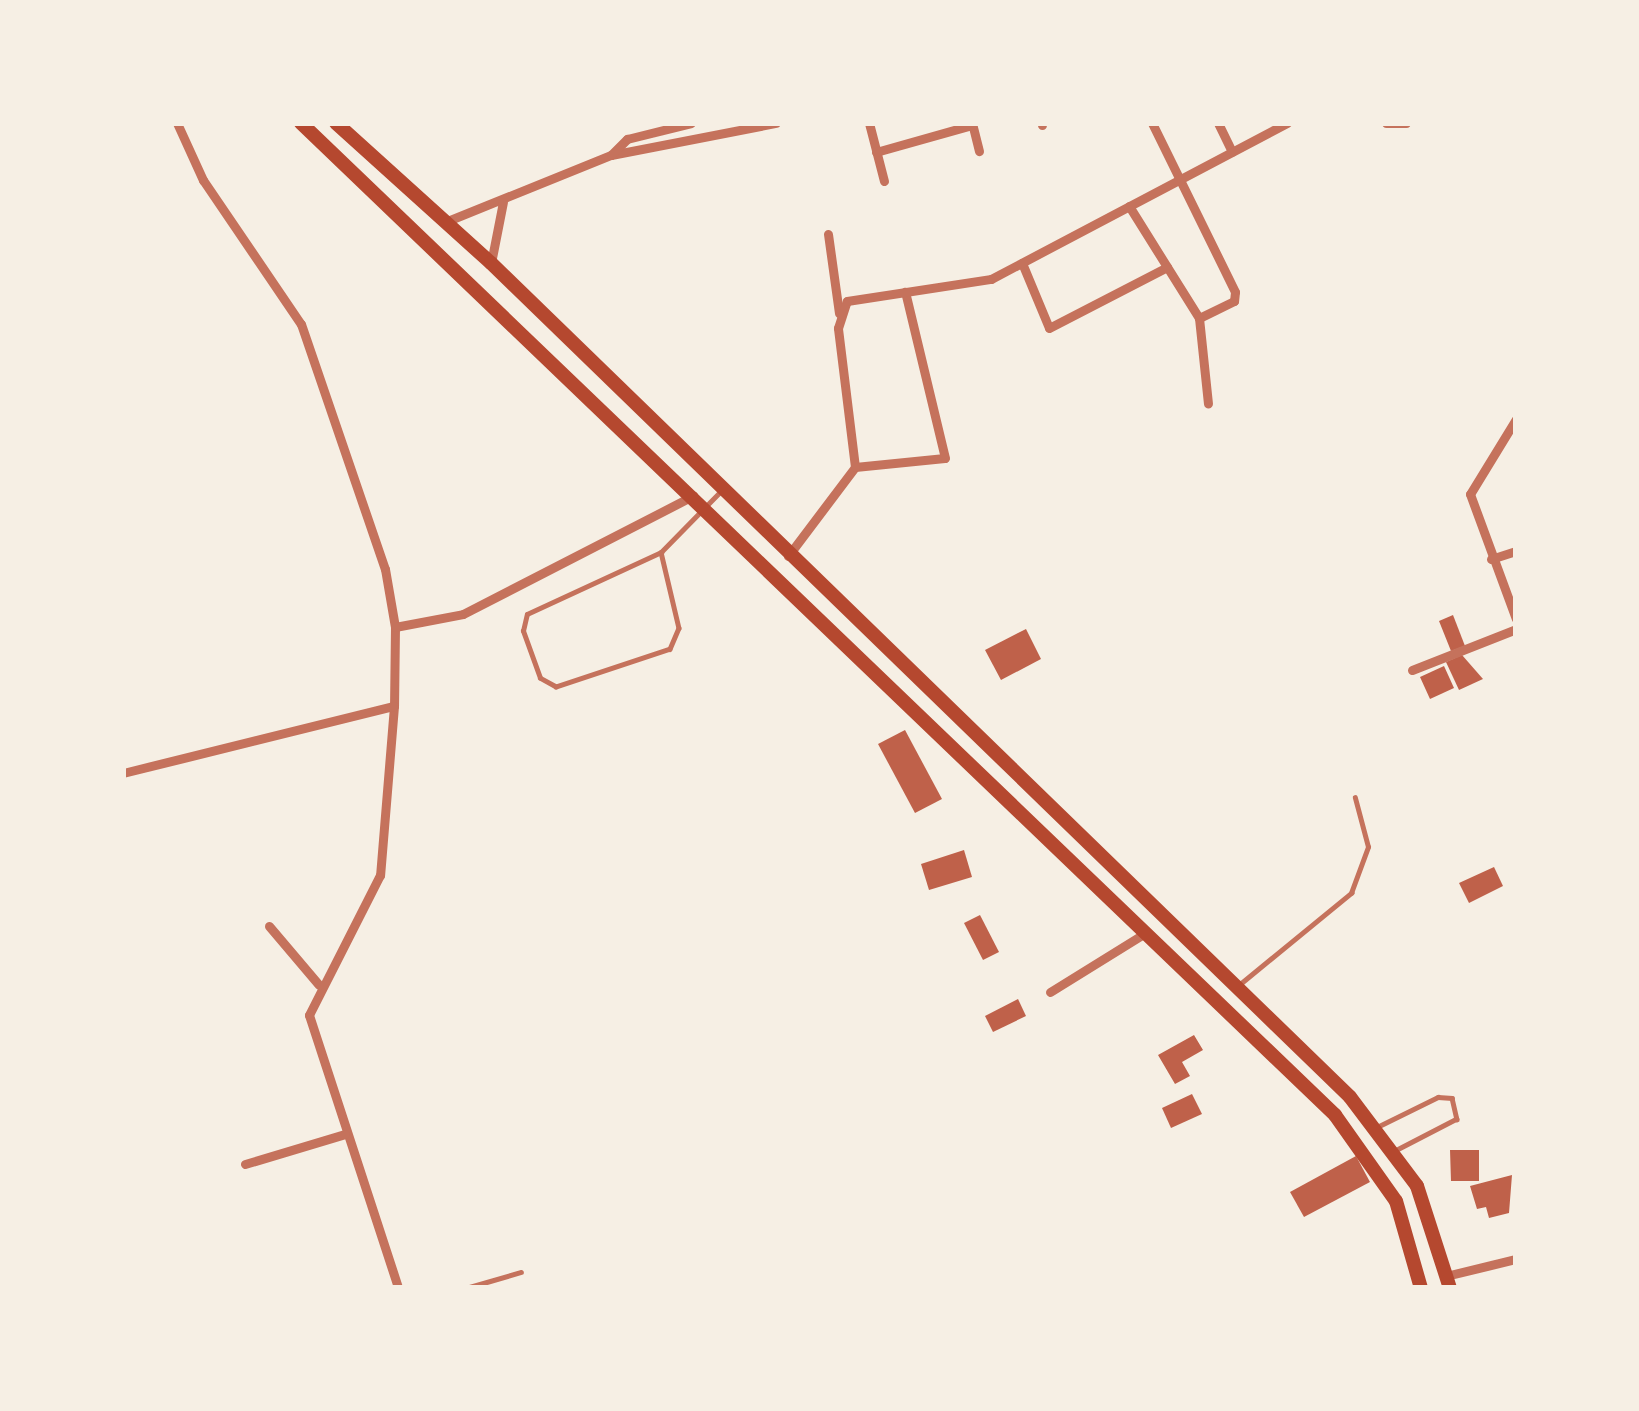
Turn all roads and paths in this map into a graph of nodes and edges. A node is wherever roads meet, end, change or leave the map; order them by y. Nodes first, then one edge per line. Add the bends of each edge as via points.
1 (178, 123) edge
2 (301, 123) edge
3 (336, 123) edge
4 (623, 123) edge
5 (691, 123) edge
6 (776, 123) edge
7 (869, 123) edge
8 (1151, 123) edge
9 (1218, 123) edge
10 (1287, 123) edge
11 (1387, 123) edge
12 (1406, 123) edge
13 (972, 124) edge
14 (627, 139) junction
15 (876, 152) junction
16 (979, 152) dead end
17 (1232, 152) junction
18 (611, 155) junction
19 (1183, 178) junction
20 (884, 181) dead end
21 (503, 202) junction
22 (1129, 206) junction
23 (445, 222) junction
24 (828, 234) dead end
25 (491, 263) junction
26 (1022, 263) junction
27 (1167, 267) junction
28 (905, 292) junction
29 (839, 313) junction
30 (1199, 318) junction
31 (1208, 404) dead end
32 (1516, 418) edge
33 (855, 467) junction
34 (722, 490) junction
35 (699, 501) junction
36 (1516, 550) edge
37 (661, 551) junction
38 (788, 556) junction
39 (1491, 560) junction
40 (1516, 619) edge
41 (395, 627) junction
42 (1516, 628) edge
43 (1412, 670) dead end
44 (394, 706) junction
45 (123, 773) edge
46 (1355, 798) dead end
47 (269, 926) dead end
48 (1150, 931) junction
49 (319, 985) junction
50 (1235, 987) junction
51 (1050, 992) dead end
52 (1350, 1097) junction
53 (1335, 1115) junction
54 (1376, 1126) junction
55 (345, 1134) junction
56 (1395, 1151) junction
57 (245, 1164) dead end
58 (1516, 1259) edge
59 (521, 1272) dead end
60 (1448, 1282) edge
61 (1417, 1287) edge
62 (398, 1288) edge
63 (466, 1288) edge

1 - 41 street via 203,180 301,325 362,491
2 - 35 main road
3 - 23 main road
4 - 14 street
5 - 14 street
6 - 18 street
7 - 15 street
8 - 19 street
9 - 17 street
10 - 17 street
11 - 12 street
13 - 15 street
13 - 16 street
14 - 18 street
15 - 20 street
17 - 19 street
18 - 21 street
19 - 22 street
19 - 30 street via 1235,292 1234,302
21 - 23 street
21 - 25 street
22 - 26 street
22 - 27 street
23 - 25 main road
24 - 29 street
25 - 34 main road
26 - 27 street via 1048,328
26 - 28 street via 991,279
27 - 30 street
28 - 29 street via 848,301
28 - 33 street via 944,458
29 - 33 street
30 - 31 street
32 - 39 street via 1471,488
33 - 38 street
34 - 35 lane
34 - 38 main road
35 - 37 lane
35 - 41 street via 463,614
35 - 48 main road
36 - 39 street
37 - 37 lane via 527,614 523,632 547,684 670,649 679,628
38 - 50 main road
39 - 40 street
41 - 44 street
42 - 43 street
44 - 45 street
44 - 49 street via 376,890
46 - 50 lane via 1368,848 1351,893
47 - 49 street
48 - 51 street
48 - 53 main road
49 - 55 street via 309,1029
50 - 52 main road
52 - 53 main road
52 - 54 main road
53 - 61 main road via 1396,1201
54 - 56 main road
54 - 56 lane via 1438,1097 1456,1102 1457,1118
55 - 57 street
55 - 62 street
56 - 60 main road via 1430,1216
58 - 60 street
59 - 63 lane

